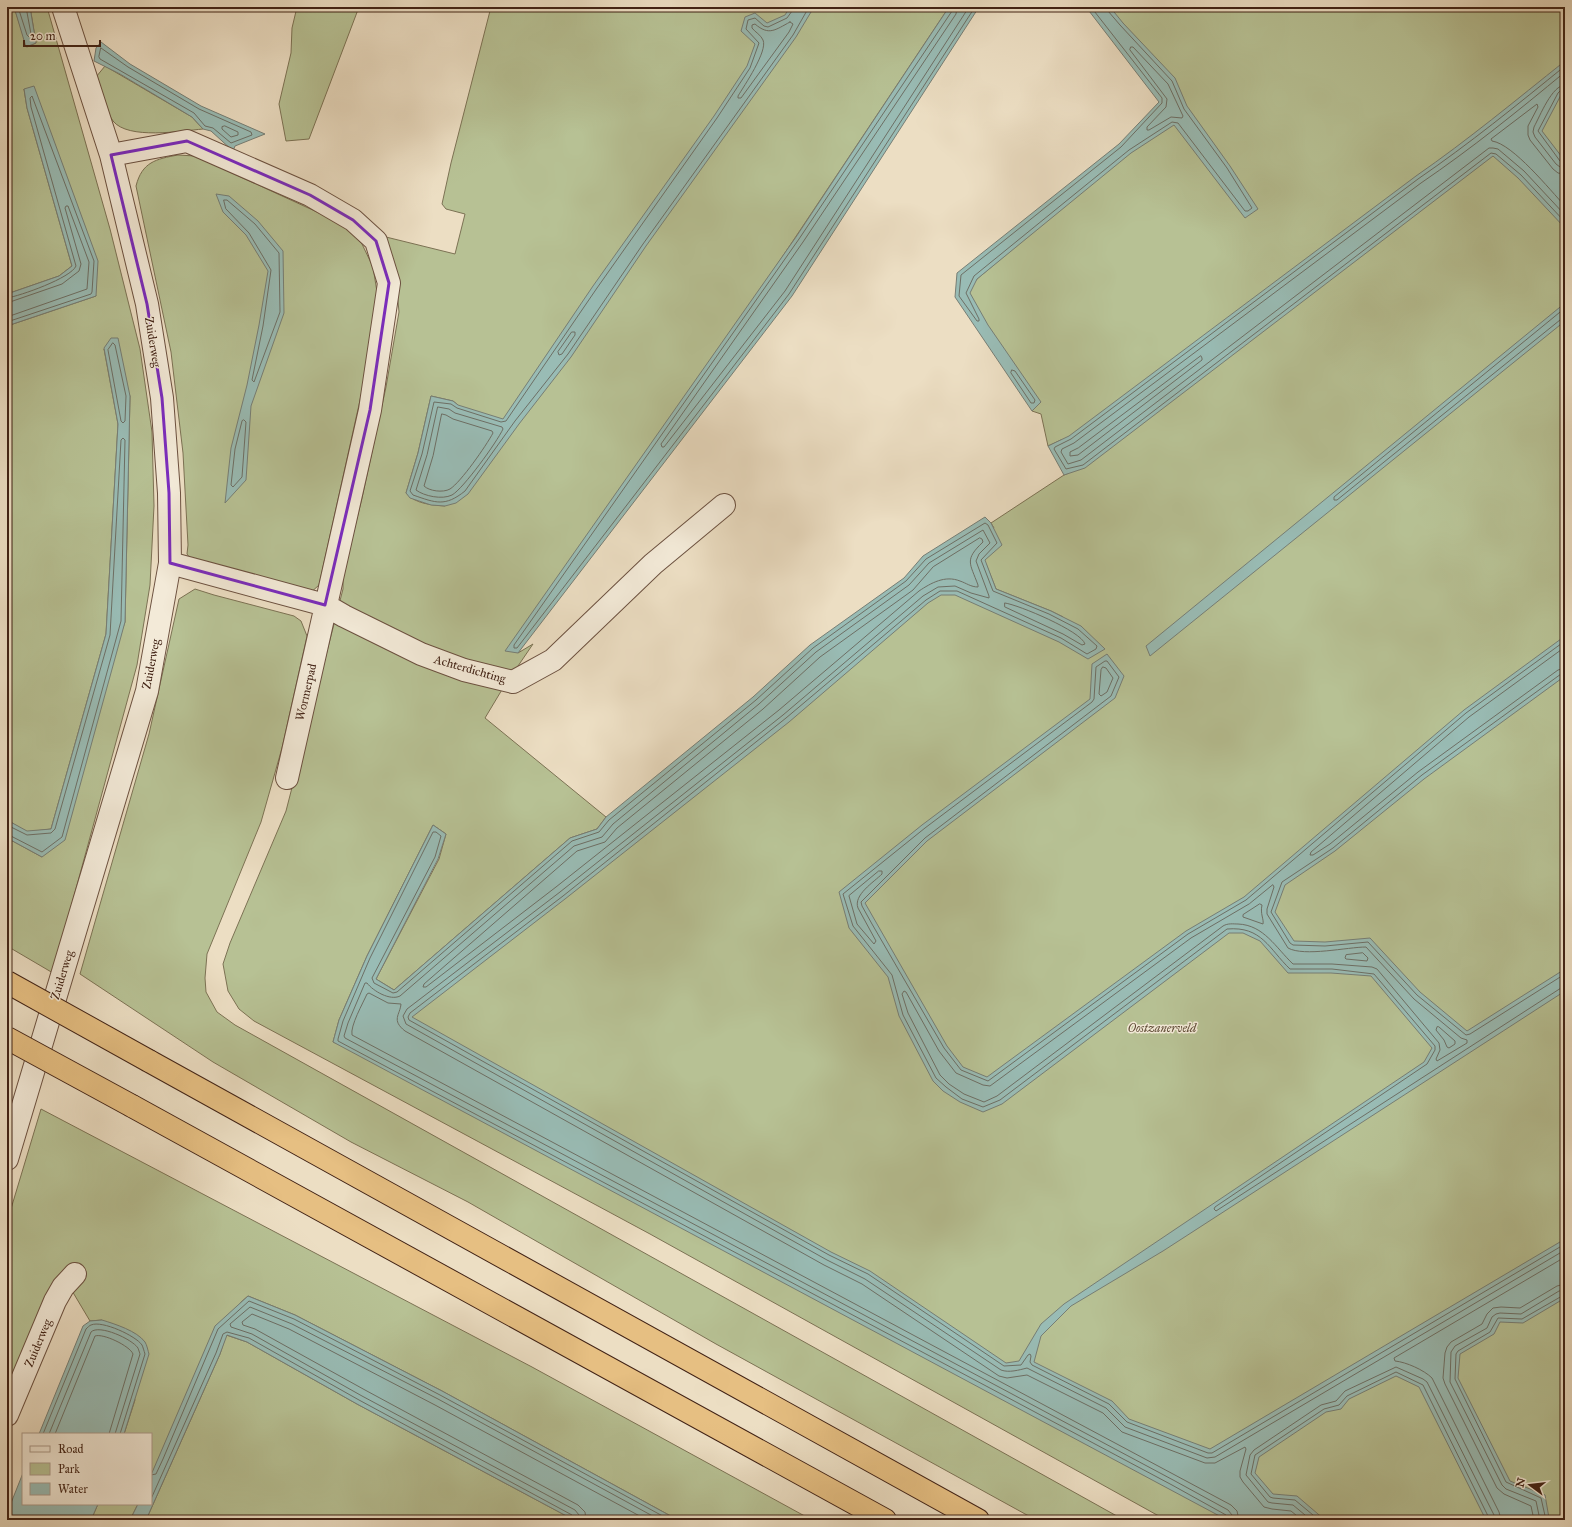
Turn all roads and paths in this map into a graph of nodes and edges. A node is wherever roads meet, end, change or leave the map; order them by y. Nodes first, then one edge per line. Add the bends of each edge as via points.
1 (63, 7) edge
2 (111, 155) junction
3 (724, 505) dead end
4 (170, 563) junction
5 (325, 606) junction
6 (287, 778) dead end
7 (7, 982) edge
8 (7, 1038) edge
9 (7, 1159) edge
10 (75, 1274) dead end
11 (7, 1415) edge
12 (884, 1520) edge
13 (978, 1520) edge

1 - 2 street, Zuiderweg
2 - 4 street, Zuiderweg via 147,304 162,398 169,493
2 - 5 street via 186,141 310,195 353,220 376,241 389,283 370,410
3 - 5 street, Achterdichting via 653,564 553,660 513,682 464,670 421,654
4 - 5 street, Achterdichting
4 - 9 street, Zuiderweg via 147,691
5 - 6 street, Wormerpad
7 - 13 highway, bridge
8 - 12 highway, bridge
10 - 11 street, Zuiderweg via 55,1301

